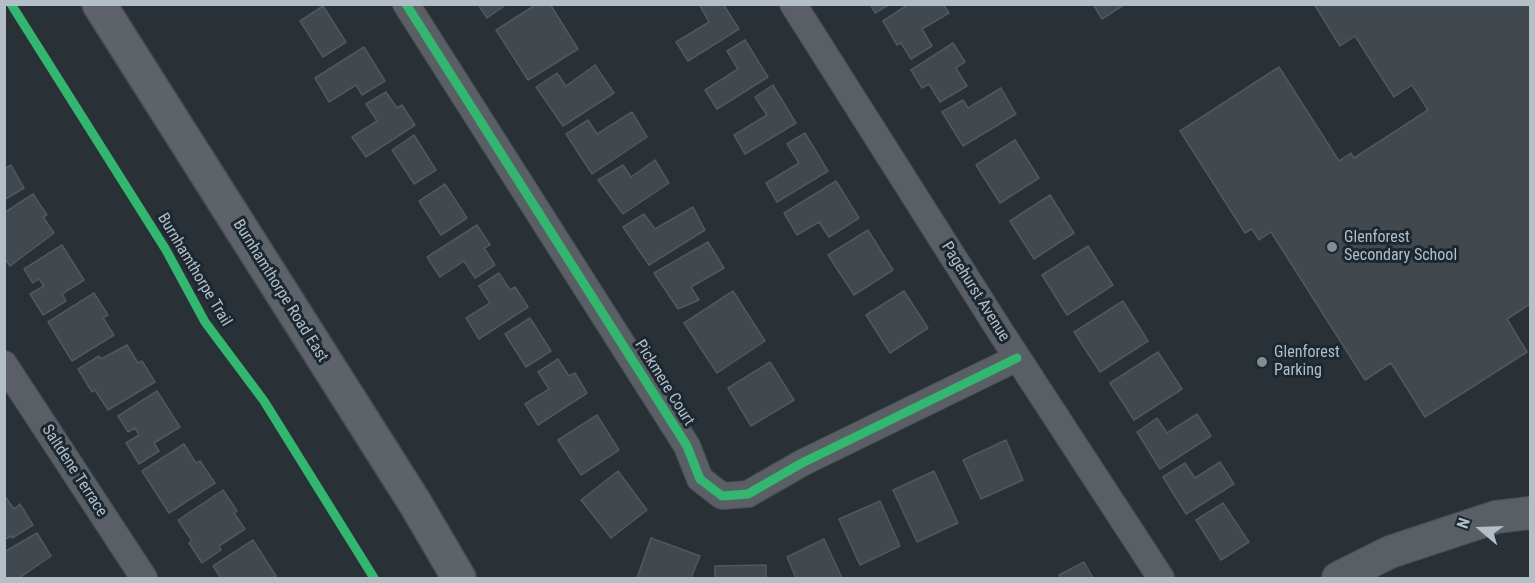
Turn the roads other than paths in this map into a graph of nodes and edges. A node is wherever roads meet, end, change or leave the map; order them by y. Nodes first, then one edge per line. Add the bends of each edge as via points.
1 (99, 4) edge
2 (406, 4) edge
3 (793, 4) edge
4 (1017, 358) junction
5 (4, 364) edge
6 (1530, 513) edge
7 (144, 579) edge
8 (459, 579) edge
9 (1161, 579) edge
10 (1338, 579) edge

1 - 8 main road, Burnhamthorpe Road East via 415,503
2 - 4 street, Pickmere Court via 687,446 700,479 722,496 748,494 802,463
3 - 4 street, Pagehurst Avenue
4 - 9 street, Pagehurst Avenue
5 - 7 street, Saltdene Terrace
6 - 10 street via 1496,517 1390,552

